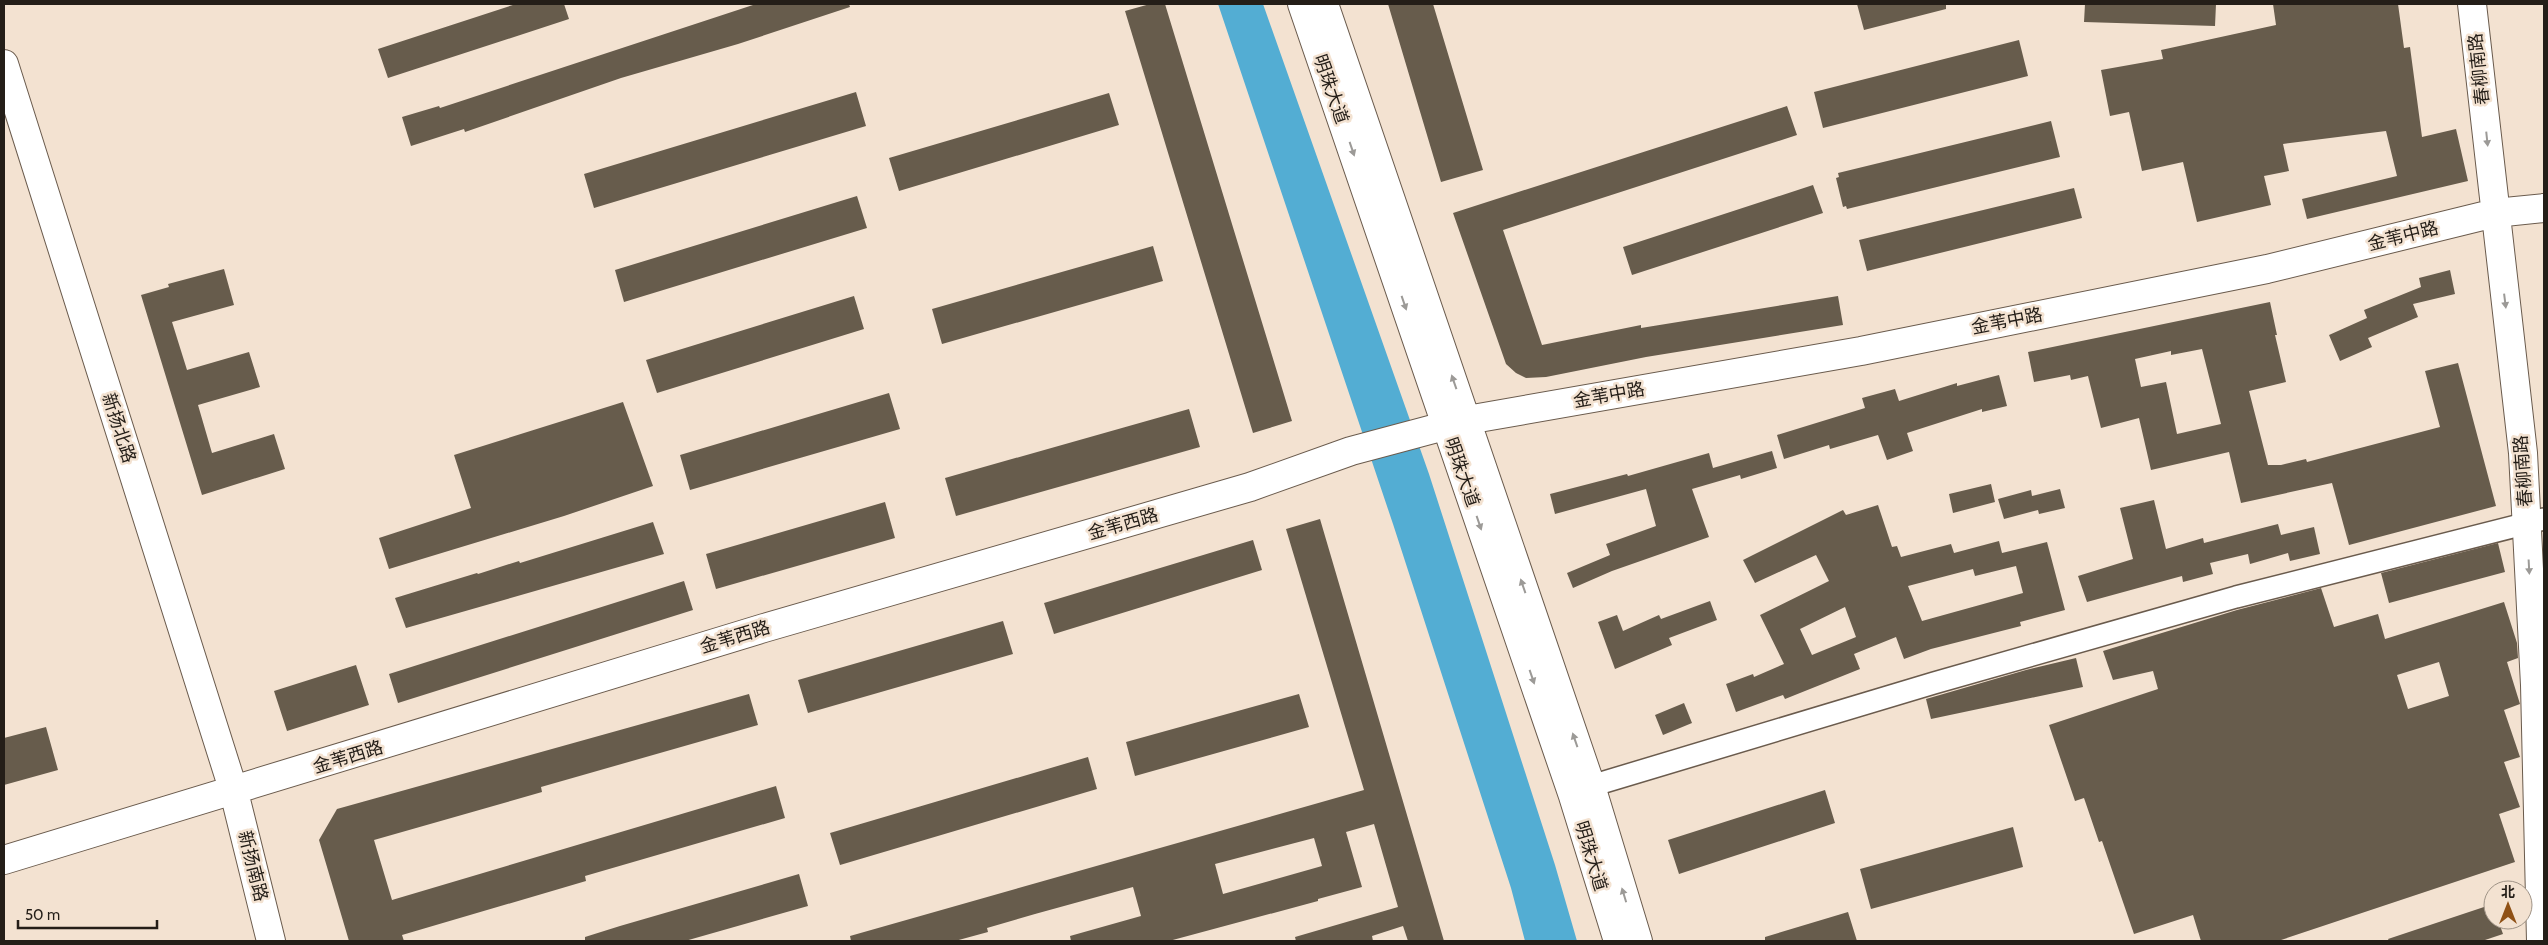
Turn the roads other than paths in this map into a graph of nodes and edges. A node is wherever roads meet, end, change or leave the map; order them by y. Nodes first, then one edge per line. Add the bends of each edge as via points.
1 (1302, 4) edge
2 (1324, 4) edge
3 (2472, 4) edge
4 (4, 64) edge
5 (2544, 208) edge
6 (2495, 213) junction
7 (1447, 425) junction
8 (2535, 522) edge
9 (1591, 786) junction
10 (234, 792) junction
11 (4, 860) edge
12 (271, 941) edge
13 (1618, 941) edge
14 (1638, 941) edge
15 (2541, 941) edge

1 -> 7 street, 明珠大道
7 -> 2 street, 明珠大道
3 -> 6 street, 春柳南路
4 - 10 street, 新扬北路
5 - 6 street, 金苇中路
6 - 7 street, 金苇中路 via 2266,269 1880,347
6 -> 8 street, 春柳南路 via 2523,453
9 -> 7 street, 明珠大道
7 - 10 street, 金苇西路 via 1351,451 1250,487 764,628
7 -> 13 street, 明珠大道 via 1573,796
8 - 9 street via 2236,597
8 -> 15 street, 春柳南路
14 -> 9 street, 明珠大道
10 - 11 street, 金苇西路
10 - 12 street, 新扬南路

